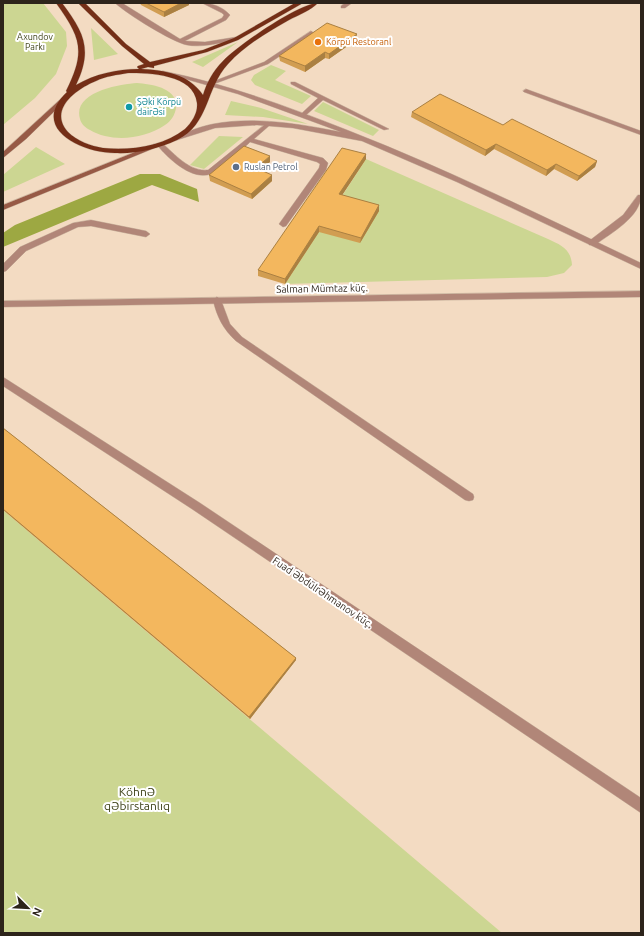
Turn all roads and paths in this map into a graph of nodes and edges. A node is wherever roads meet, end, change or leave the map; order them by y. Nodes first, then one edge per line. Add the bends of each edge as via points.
1 (59, 3) edge
2 (81, 3) edge
3 (118, 3) edge
4 (205, 3) edge
5 (300, 3) edge
6 (315, 3) edge
7 (349, 3) edge
8 (343, 7) dead end
9 (312, 32) edge
10 (236, 39) junction
11 (180, 41) junction
12 (149, 65) junction
13 (159, 72) junction
14 (108, 74) junction
15 (212, 83) junction
16 (292, 83) dead end
17 (526, 91) dead end
18 (67, 96) junction
19 (322, 98) junction
20 (201, 108) junction
21 (304, 115) junction
22 (268, 124) junction
23 (386, 129) dead end
24 (641, 133) edge
25 (364, 139) junction
26 (249, 140) junction
27 (160, 144) junction
28 (3, 156) edge
29 (641, 197) edge
30 (3, 208) edge
31 (283, 224) dead end
32 (146, 234) dead end
33 (592, 243) junction
34 (641, 266) edge
35 (3, 268) edge
36 (641, 294) edge
37 (217, 300) junction
38 (3, 304) edge
39 (3, 381) edge
40 (469, 497) dead end
41 (641, 806) edge

1 - 18 highway via 79,31 82,49 81,67
2 - 12 highway via 124,45
3 - 11 street
4 - 11 street via 227,15 224,19
5 - 10 highway
6 - 15 highway via 232,54 222,64
7 - 8 street
9 - 15 street via 266,63
10 - 11 street via 199,44
10 - 12 highway via 205,51
12 - 13 highway
12 - 14 highway
13 - 14 highway via 134,70
13 - 15 street
13 - 20 highway via 187,82 198,94
14 - 18 highway via 85,83
15 - 20 highway
15 - 21 street via 253,95
16 - 19 street
17 - 24 street
18 - 27 highway via 59,108 57,120 62,132 75,142 93,149 115,152 138,150
18 - 28 main road
19 - 21 street
19 - 23 street
20 - 27 highway via 189,128
21 - 25 street
22 - 25 street
22 - 26 street
22 - 27 street via 236,123 203,128
25 - 33 street
26 - 27 street via 205,174 182,164
26 - 31 street via 324,163
27 - 30 main road
29 - 33 street via 623,220
32 - 35 street via 91,223 76,225 23,249
33 - 34 street
36 - 37 street, Salman Mümtaz küç.
37 - 38 street, Salman Mümtaz küç.
37 - 40 street via 220,317 228,329 239,338
39 - 41 street, Fuad Əbdülrəhmanov küç. via 196,506

